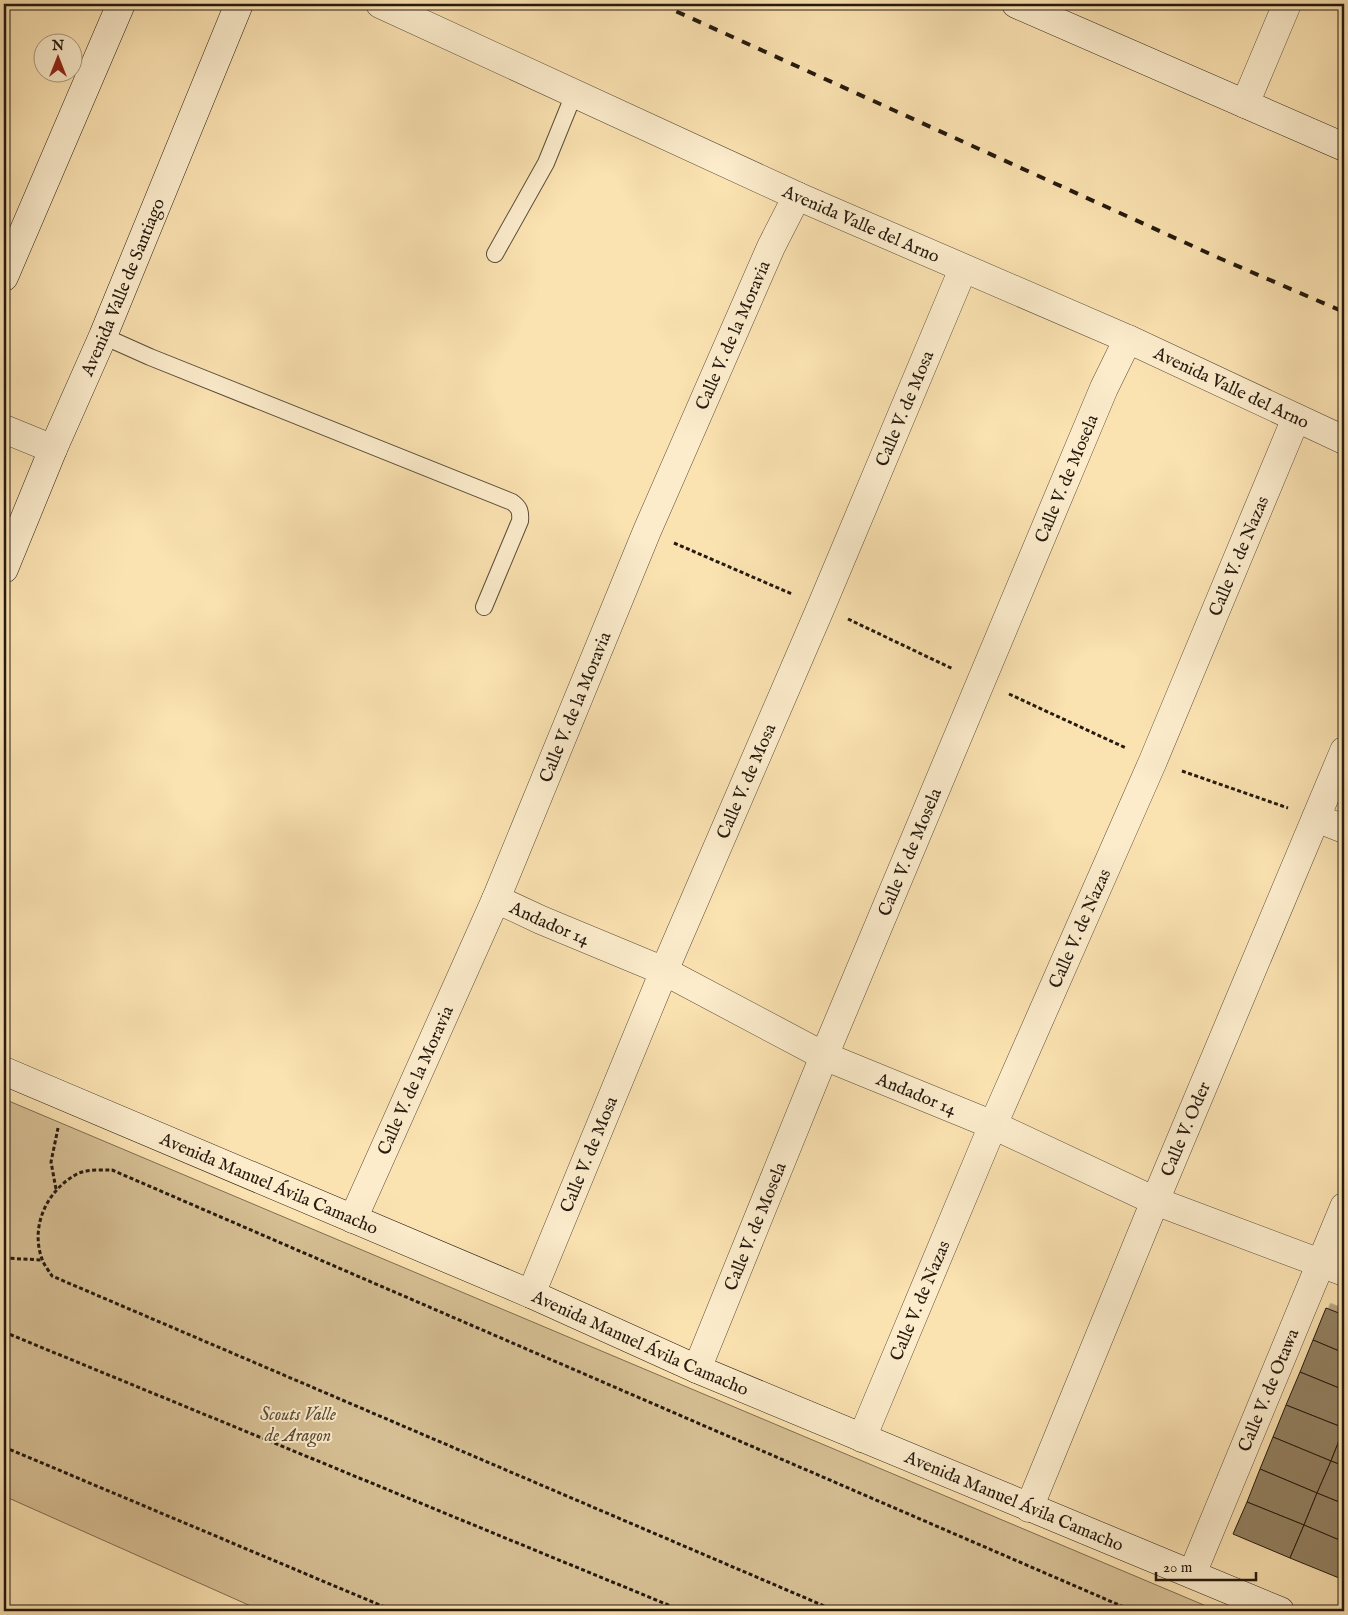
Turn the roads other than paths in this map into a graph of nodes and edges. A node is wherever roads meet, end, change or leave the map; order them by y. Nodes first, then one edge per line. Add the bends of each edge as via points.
1 (121, 4) edge
2 (238, 4) edge
3 (380, 4) edge
4 (1287, 4) edge
5 (1021, 5) edge
6 (574, 94) junction
7 (1245, 104) junction
8 (1344, 147) edge
9 (796, 196) junction
10 (495, 254) dead end
11 (963, 269) junction
12 (4, 277) edge
13 (103, 336) junction
14 (1128, 339) junction
15 (1296, 418) junction
16 (4, 429) edge
17 (1344, 440) edge
18 (53, 449) junction
19 (4, 569) edge
20 (484, 607) dead end
21 (1344, 751) edge
22 (1316, 818) junction
23 (1344, 829) edge
24 (496, 899) junction
25 (664, 971) junction
26 (824, 1056) junction
27 (4, 1071) edge
28 (993, 1125) junction
29 (1154, 1200) junction
30 (1344, 1206) edge
31 (353, 1219) junction
32 (1332, 1267) edge
33 (530, 1294) junction
34 (697, 1368) junction
35 (862, 1438) junction
36 (1029, 1508) junction
37 (1192, 1574) junction
38 (1280, 1611) edge

1 - 12 street
2 - 13 street, Avenida Valle de Santiago
3 - 6 street, Avenida Valle del Arno
4 - 7 street
5 - 7 street
6 - 9 street, Avenida Valle del Arno
6 - 10 lane via 546,163
7 - 8 street
9 - 11 street, Avenida Valle del Arno
9 - 24 street, Calle V. de la Moravia via 647,532
11 - 14 street, Avenida Valle del Arno
11 - 25 street, Calle V. de Mosa
13 - 18 street, Avenida Valle de Santiago
13 - 20 lane via 518,506 520,521
14 - 15 street, Avenida Valle del Arno
14 - 26 street, Calle V. de Mosela via 1104,388
15 - 17 street, Avenida Valle del Arno
15 - 28 street, Calle V. de Nazas via 1153,761
16 - 18 street
18 - 19 street, Avenida Valle de Santiago
21 - 22 street, Calle V. Oder
22 - 23 street
22 - 29 street, Calle V. Oder
24 - 25 street, Andador 14
24 - 31 street, Calle V. de la Moravia
25 - 26 street, Andador 14
25 - 33 street, Calle V. de Mosa
26 - 28 street, Andador 14
26 - 34 street, Calle V. de Mosela
27 - 31 street, Avenida Manuel Ávila Camacho
28 - 29 street, Andador 14
28 - 35 street, Calle V. de Nazas
29 - 32 street, Andador 14
29 - 36 street, Calle V. Oder
30 - 32 street, Calle V. de Otawa
31 - 33 street, Avenida Manuel Ávila Camacho
32 - 37 street, Calle V. de Otawa
33 - 34 street, Avenida Manuel Ávila Camacho
34 - 35 street, Avenida Manuel Ávila Camacho
35 - 36 street, Avenida Manuel Ávila Camacho
36 - 37 street, Avenida Manuel Ávila Camacho
37 - 38 street, Avenida Manuel Ávila Camacho

